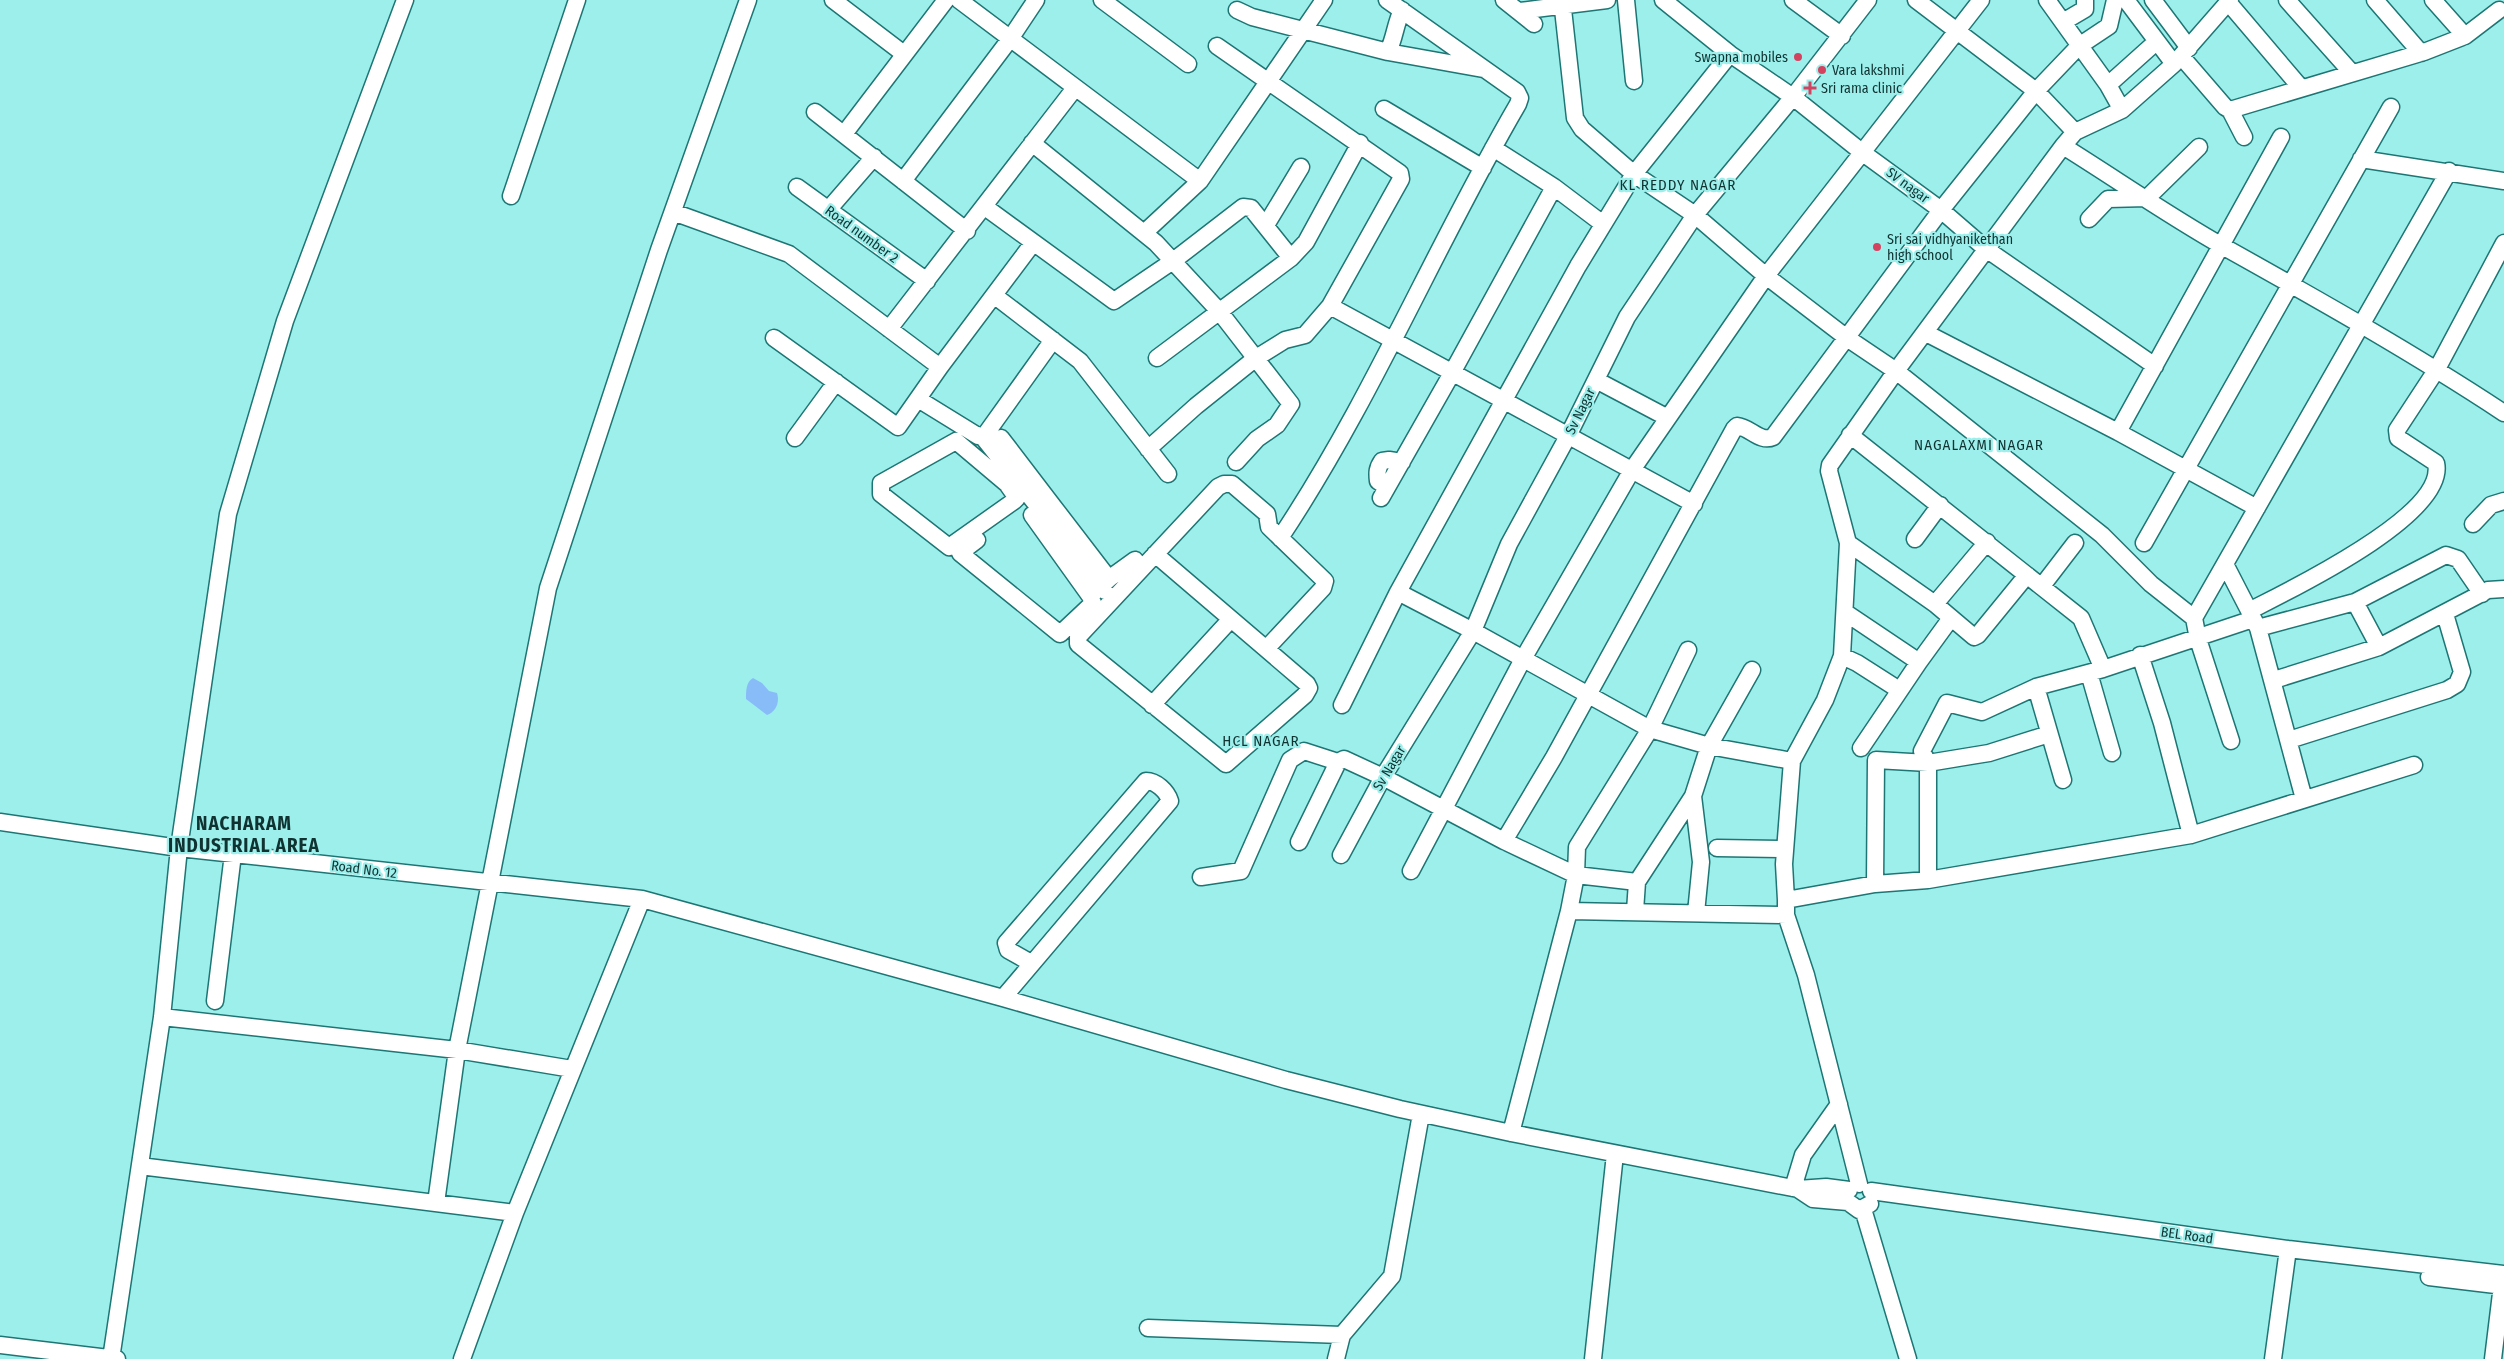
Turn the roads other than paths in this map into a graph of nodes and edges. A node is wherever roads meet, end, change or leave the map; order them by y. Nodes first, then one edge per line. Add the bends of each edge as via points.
1 (405, 0) edge
2 (577, 0) edge
3 (748, 0) edge
4 (833, 0) edge
5 (946, 0) edge
6 (959, 0) edge
7 (1036, 0) edge
8 (1102, 0) edge
9 (1324, 0) edge
10 (1388, 0) edge
11 (1504, 0) edge
12 (1607, 0) edge
13 (1626, 0) edge
14 (1664, 0) edge
15 (1793, 0) edge
16 (1868, 0) edge
17 (1916, 0) edge
18 (1981, 0) edge
19 (2048, 0) edge
20 (2085, 0) edge
21 (2118, 0) edge
22 (2153, 0) edge
23 (2287, 0) edge
24 (2376, 0) edge
25 (2432, 0) edge
26 (2229, 1) edge
27 (1563, 3) edge
28 (2498, 9) edge
29 (1238, 10) dead end
30 (1402, 10) junction
31 (1520, 11) junction
32 (2063, 22) junction
33 (1534, 24) dead end
34 (1303, 30) junction
35 (1955, 30) junction
36 (1842, 36) junction
37 (2465, 36) junction
38 (1010, 39) junction
39 (2156, 42) junction
40 (1217, 46) dead end
41 (2079, 46) junction
42 (1388, 52) junction
43 (2421, 53) junction
44 (904, 54) junction
45 (1730, 54) junction
46 (2181, 56) junction
47 (1188, 64) dead end
48 (1489, 70) junction
49 (2352, 73) junction
50 (1634, 81) dead end
51 (1269, 82) junction
52 (2108, 85) junction
53 (1076, 88) junction
54 (2301, 88) junction
55 (2036, 91) junction
56 (1793, 97) junction
57 (2391, 107) dead end
58 (1384, 109) dead end
59 (2122, 110) junction
60 (2230, 110) junction
61 (815, 112) dead end
62 (2075, 132) junction
63 (844, 134) junction
64 (2244, 137) dead end
65 (2281, 137) dead end
66 (1360, 143) junction
67 (1032, 144) junction
68 (2063, 146) junction
69 (2199, 147) dead end
70 (1493, 148) junction
71 (1864, 153) junction
72 (874, 157) junction
73 (2361, 159) junction
74 (1302, 167) dead end
75 (1483, 168) junction
76 (2449, 172) junction
77 (1634, 174) junction
78 (904, 181) junction
79 (1200, 181) junction
80 (2504, 181) edge
81 (797, 187) dead end
82 (1554, 187) junction
83 (511, 196) dead end
84 (2147, 198) junction
85 (985, 208) junction
86 (828, 210) junction
87 (1941, 210) junction
88 (673, 212) junction
89 (1695, 215) junction
90 (2089, 219) dead end
91 (1603, 224) junction
92 (1266, 225) junction
93 (967, 231) junction
94 (1144, 233) junction
95 (2504, 243) edge
96 (1033, 244) junction
97 (2222, 246) junction
98 (1986, 249) junction
99 (1291, 258) junction
100 (1174, 261) junction
101 (1766, 276) junction
102 (927, 281) junction
103 (2291, 283) junction
104 (995, 296) junction
105 (1330, 306) junction
106 (1218, 311) junction
107 (2361, 324) junction
108 (889, 329) junction
109 (1926, 333) junction
110 (774, 338) dead end
111 (1848, 338) junction
112 (1052, 340) junction
113 (1395, 342) junction
114 (1157, 358) dead end
115 (1256, 358) junction
116 (2155, 366) junction
117 (940, 367) junction
118 (2437, 369) junction
119 (1896, 371) junction
120 (1452, 373) junction
121 (1596, 380) junction
122 (836, 382) junction
123 (918, 399) junction
124 (1504, 401) junction
125 (2504, 413) edge
126 (1668, 418) junction
127 (2118, 432) junction
128 (1850, 435) junction
129 (982, 436) junction
130 (1568, 436) junction
131 (795, 438) dead end
132 (1001, 438) dead end
133 (1148, 449) junction
134 (1236, 462) dead end
135 (2186, 469) junction
136 (1632, 470) junction
137 (1168, 474) dead end
138 (1011, 482) junction
139 (1384, 493) dead end
140 (2504, 501) edge
141 (1694, 504) junction
142 (1940, 505) junction
143 (2257, 508) junction
144 (1042, 511) junction
145 (2473, 524) dead end
146 (1280, 538) junction
147 (1915, 540) dead end
148 (1987, 542) junction
149 (1848, 543) junction
150 (2075, 543) dead end
151 (2144, 543) dead end
152 (1155, 554) junction
153 (1135, 560) dead end
154 (2224, 564) junction
155 (2027, 575) junction
156 (1100, 586) junction
157 (2042, 586) junction
158 (2504, 589) edge
159 (1398, 592) junction
160 (2482, 594) junction
161 (1113, 600) junction
162 (2355, 602) junction
163 (1935, 604) junction
164 (1846, 613) junction
165 (2445, 614) junction
166 (1951, 618) junction
167 (2194, 618) junction
168 (1231, 619) junction
169 (2254, 620) junction
170 (1473, 631) junction
171 (2198, 639) junction
172 (2379, 647) junction
173 (1266, 649) junction
174 (1688, 650) dead end
175 (2140, 655) junction
176 (1842, 656) junction
177 (1523, 659) junction
178 (1919, 662) junction
179 (1752, 670) dead end
180 (2096, 671) junction
181 (2274, 680) junction
182 (1893, 686) dead end
183 (2036, 688) junction
184 (1586, 695) junction
185 (1152, 705) junction
186 (1342, 705) dead end
187 (1650, 729) junction
188 (2049, 734) junction
189 (2289, 740) junction
190 (2231, 741) dead end
191 (1709, 746) junction
192 (1861, 748) dead end
193 (2112, 753) dead end
194 (1792, 760) junction
195 (1338, 762) junction
196 (1928, 762) junction
197 (2414, 765) dead end
198 (1384, 777) junction
199 (2063, 780) dead end
200 (1693, 796) junction
201 (2304, 799) junction
202 (1445, 810) junction
203 (0, 822) edge
204 (2191, 835) junction
205 (1504, 841) junction
206 (1299, 842) dead end
207 (179, 848) junction
208 (1717, 848) dead end
209 (1785, 849) junction
210 (232, 854) junction
211 (1341, 855) dead end
212 (1411, 871) dead end
213 (1576, 875) junction
214 (1201, 877) dead end
215 (1928, 880) junction
216 (1637, 882) junction
217 (490, 883) junction
218 (1875, 884) junction
219 (642, 899) junction
220 (1786, 907) junction
221 (1569, 910) junction
222 (1635, 911) junction
223 (1696, 913) junction
224 (1031, 962) junction
225 (1003, 998) junction
226 (215, 1000) dead end
227 (162, 1017) junction
228 (456, 1050) junction
229 (572, 1069) junction
230 (1839, 1104) junction
231 (1421, 1114) junction
232 (1511, 1133) junction
233 (1615, 1154) junction
234 (140, 1166) junction
235 (1795, 1188) junction
236 (1860, 1196) junction
237 (436, 1203) junction
238 (514, 1213) junction
239 (2287, 1254) junction
240 (2503, 1280) edge
241 (1148, 1328) dead end
242 (1342, 1335) junction
243 (0, 1345) edge
244 (111, 1359) edge
245 (116, 1359) edge
246 (462, 1359) edge
247 (1336, 1359) edge
248 (1592, 1359) edge
249 (1908, 1359) edge
250 (2273, 1359) edge
251 (2493, 1359) edge

1 - 207 street via 284,321 228,514
2 - 83 street
3 - 88 street
4 - 44 street
5 - 44 street
6 - 38 street
7 - 38 street
8 - 47 street
9 - 34 street
10 - 30 street
11 - 31 street
12 - 27 street
13 - 50 street
14 - 45 street, SV nagar
15 - 36 street
16 - 36 street, Sv Nagar
17 - 35 street
18 - 35 street
19 - 32 street
20 - 32 street via 2085,9
21 - 39 street
21 - 41 street via 2109,26
22 - 46 street
23 - 49 street
24 - 43 street
25 - 37 street
26 - 46 street
26 - 54 street
27 - 31 street
27 - 77 street via 1575,118 1582,129
28 - 37 street
29 - 34 street via 1252,17
30 - 42 street
30 - 48 street
31 - 33 street
32 - 41 street
34 - 42 street
34 - 51 street
35 - 55 street
35 - 71 street
36 - 56 street, Sv Nagar
37 - 43 street
38 - 53 street
38 - 78 street
39 - 46 street
39 - 52 street
40 - 51 street
41 - 52 street
41 - 55 street
42 - 48 street
43 - 49 street
44 - 63 street
45 - 56 street, SV nagar
45 - 77 street
46 - 59 street
46 - 60 street
48 - 70 street via 1520,98
49 - 54 street
51 - 66 street
51 - 79 street
52 - 59 street
53 - 67 street
53 - 79 street
54 - 60 street
55 - 62 street
55 - 87 street
56 - 71 street, SV nagar
56 - 89 street, Sv Nagar
57 - 73 street
58 - 75 street
59 - 62 street
60 - 64 street
61 - 63 street
62 - 68 street
63 - 72 street
65 - 97 street
66 - 99 street via 1306,242
66 - 105 street via 1400,173 1401,179
67 - 85 street
67 - 94 street
68 - 84 street
68 - 98 street
69 - 84 street
70 - 75 street
70 - 82 street
71 - 87 street, SV nagar
71 - 101 street
72 - 78 street
72 - 86 street
73 - 76 street
73 - 103 street
74 - 92 street
75 - 113 street
76 - 80 street
76 - 107 street
77 - 89 street
77 - 91 street
78 - 93 street
79 - 94 street
81 - 86 street, Road number 2
82 - 91 street
82 - 120 street
84 - 90 street via 2108,199
84 - 97 street
85 - 93 street
85 - 96 street
86 - 102 street, Road number 2
87 - 98 street, SV nagar
87 - 111 street
88 - 108 street via 789,254
88 - 217 street via 548,588
89 - 101 street
89 - 121 street, Sv Nagar via 1626,317
91 - 124 street
92 - 99 street
92 - 100 street via 1251,208 1243,207
93 - 102 street
94 - 100 street
95 - 118 street
96 - 100 street via 1114,301
96 - 104 street
97 - 103 street
97 - 116 street
98 - 109 street
98 - 116 street, SV nagar
99 - 106 street
100 - 106 street
101 - 111 street
101 - 126 street
102 - 108 street
103 - 107 street
103 - 135 street
104 - 112 street
104 - 117 street
105 - 113 street
105 - 115 street via 1305,335 1285,340
106 - 114 street
106 - 115 street
107 - 118 street
107 - 143 street
108 - 117 street
109 - 119 street
109 - 127 street
110 - 122 street
111 - 119 street
111 - 141 street via 1773,437 1764,438 1742,426 1734,428
112 - 129 street
112 - 133 street via 1080,361
113 - 120 street
113 - 146 street
115 - 133 street
115 - 134 street via 1291,404 1277,425 1257,438
116 - 127 street
117 - 123 street
118 - 125 street
118 - 169 street via 2397,430 2398,438 2436,463 2437,472 2423,499 2381,537
119 - 128 street
119 - 167 street via 2102,535 2151,584
120 - 124 street
120 - 139 street
121 - 126 street
121 - 130 street, Sv Nagar
122 - 123 street via 898,427
122 - 131 street
123 - 129 street
124 - 130 street
124 - 159 street
126 - 136 street
127 - 135 street
128 - 142 street
128 - 149 street via 1828,471
129 - 138 street
130 - 136 street
130 - 170 street, Sv Nagar via 1509,544
132 - 144 street
133 - 137 street
135 - 143 street
135 - 151 street
136 - 141 street
136 - 177 street
138 - 138 street via 1014,501 949,548 881,494 881,483 956,441
138 - 144 street
140 - 145 street via 2492,505
141 - 184 street
142 - 147 street
142 - 148 street
143 - 154 street
144 - 156 street
144 - 156 street via 1020,508 960,552 1060,634 1093,603
146 - 152 street via 1269,528 1267,514 1232,484 1224,484
146 - 173 street via 1321,575 1324,584
148 - 155 street
148 - 163 street
149 - 163 street
149 - 164 street
150 - 157 street
152 - 161 street
152 - 168 street
153 - 156 street
154 - 167 street
154 - 169 street
155 - 157 street
155 - 166 street via 1977,637
156 - 161 street
157 - 180 street via 2081,618
158 - 160 street via 2488,590
159 - 170 street
159 - 186 street
160 - 162 street via 2458,559 2446,556
160 - 165 street
161 - 185 street via 1078,637 1078,644
162 - 169 street
162 - 172 street
163 - 166 street
164 - 176 street
164 - 178 street
165 - 172 street
165 - 189 street via 2462,672 2457,684 2447,690
166 - 178 street
167 - 171 street
168 - 173 street
168 - 185 street
169 - 171 street
169 - 181 street
170 - 177 street
170 - 198 street, Sv Nagar
171 - 175 street
171 - 190 street
172 - 181 street
173 - 185 street via 1309,688 1226,764
174 - 187 street
175 - 180 street
175 - 204 street via 2162,723
176 - 182 street
176 - 194 street via 1825,700
177 - 184 street
177 - 202 street
178 - 192 street
179 - 191 street
180 - 183 street
180 - 193 street
181 - 189 street
183 - 188 street
183 - 196 street via 1982,712 1947,703 1922,751
184 - 187 street
184 - 205 street
187 - 191 street
187 - 213 street via 1577,847
188 - 196 street via 1989,753
188 - 199 street
189 - 201 street
191 - 194 street
191 - 200 street
194 - 209 street
195 - 198 street via 1348,760
195 - 206 street
195 - 214 street via 1304,752 1290,760 1241,871
196 - 215 street
196 - 218 street via 1876,760
197 - 201 street
198 - 202 street
198 - 211 street, Sv Nagar
200 - 216 street
200 - 223 street via 1701,862
201 - 204 street
202 - 205 street
202 - 212 street
203 - 207 street, Road No. 12
204 - 215 street
205 - 213 street
207 - 210 street, Road No. 12
207 - 227 street
208 - 209 street
209 - 220 street
210 - 217 street, Road No. 12
210 - 226 street
213 - 216 street
213 - 221 street
215 - 218 street
216 - 222 street
217 - 219 street, Road No. 12
217 - 228 street
218 - 220 street
219 - 225 street, Road No. 12
219 - 229 street
220 - 223 street
220 - 230 street
221 - 222 street
221 - 232 street
222 - 223 street
224 - 224 street via 1008,950 1006,943 1146,781 1155,783 1169,795 1170,800
224 - 225 street
225 - 231 street, BEL Road via 1286,1080
227 - 228 street
227 - 234 street
228 - 229 street
228 - 237 street
229 - 238 street
230 - 235 street via 1803,1155
230 - 236 street
231 - 232 street, BEL Road
231 - 242 street via 1392,1276
232 - 233 street, BEL Road
233 - 235 street, BEL Road
233 - 248 street
234 - 237 street
234 - 244 street
235 - 236 street, BEL Road via 1813,1199
236 - 239 street, BEL Road
236 - 249 street
237 - 238 street
238 - 246 street
239 - 240 street, BEL Road
239 - 250 street
240 - 251 street
241 - 242 street
242 - 247 street
243 - 244 street
244 - 245 street

